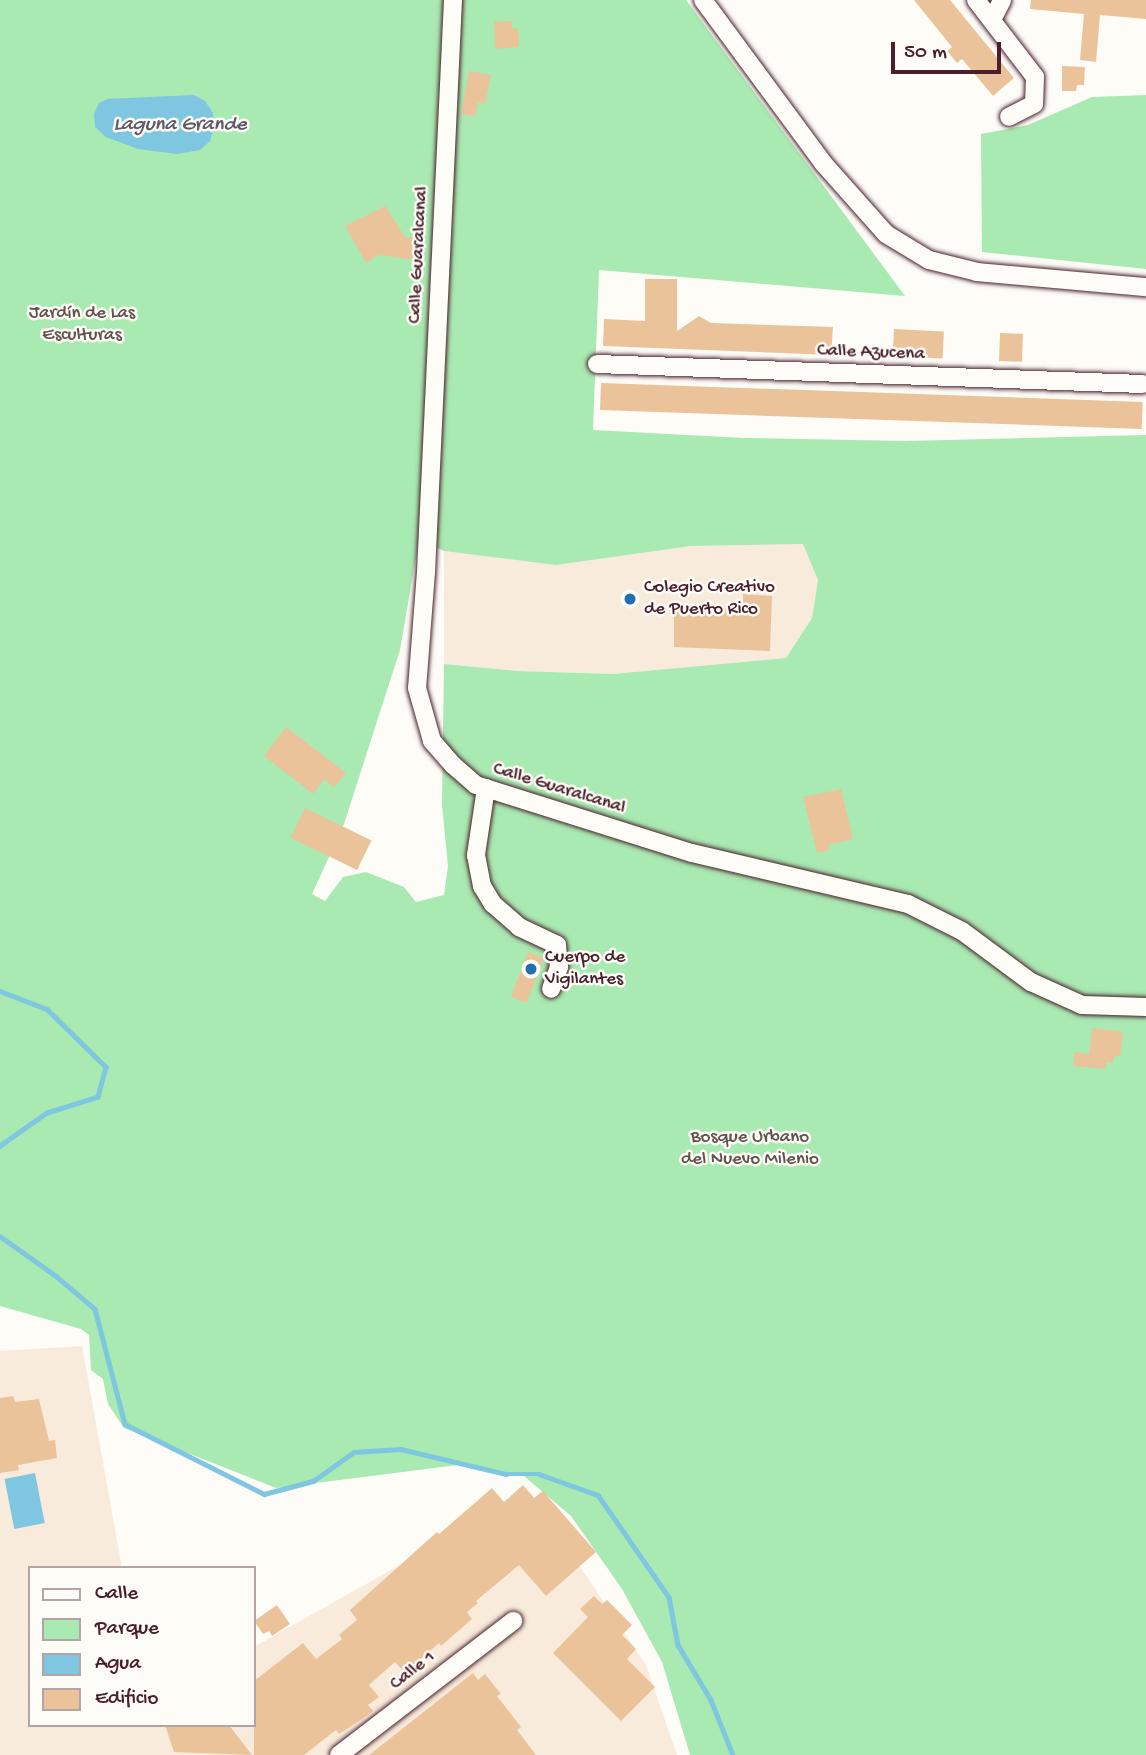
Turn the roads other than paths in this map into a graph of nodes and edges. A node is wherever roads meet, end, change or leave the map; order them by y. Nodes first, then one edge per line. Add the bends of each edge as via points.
1 (453, 0) edge
2 (703, 0) edge
3 (976, 0) edge
4 (1002, 0) edge
5 (992, 20) junction
6 (1009, 117) dead end
7 (1146, 287) edge
8 (597, 364) dead end
9 (1132, 377) dead end
10 (486, 788) junction
11 (551, 989) dead end
12 (1146, 1007) edge
13 (513, 1620) dead end
14 (339, 1755) edge

1 - 10 street, Calle Guaralcanal via 417,688 432,741 453,765
2 - 7 street via 823,163 886,234 929,260 977,272
3 - 5 street
4 - 5 street
5 - 6 street via 1035,77 1034,104
8 - 9 street, Calle Azucena
10 - 11 street via 476,855 482,886 493,904 519,927 557,945 559,967
10 - 12 street, Calle Guaralcanal via 692,853 908,904 962,931 1031,982 1082,1005
13 - 14 street, Calle 1

